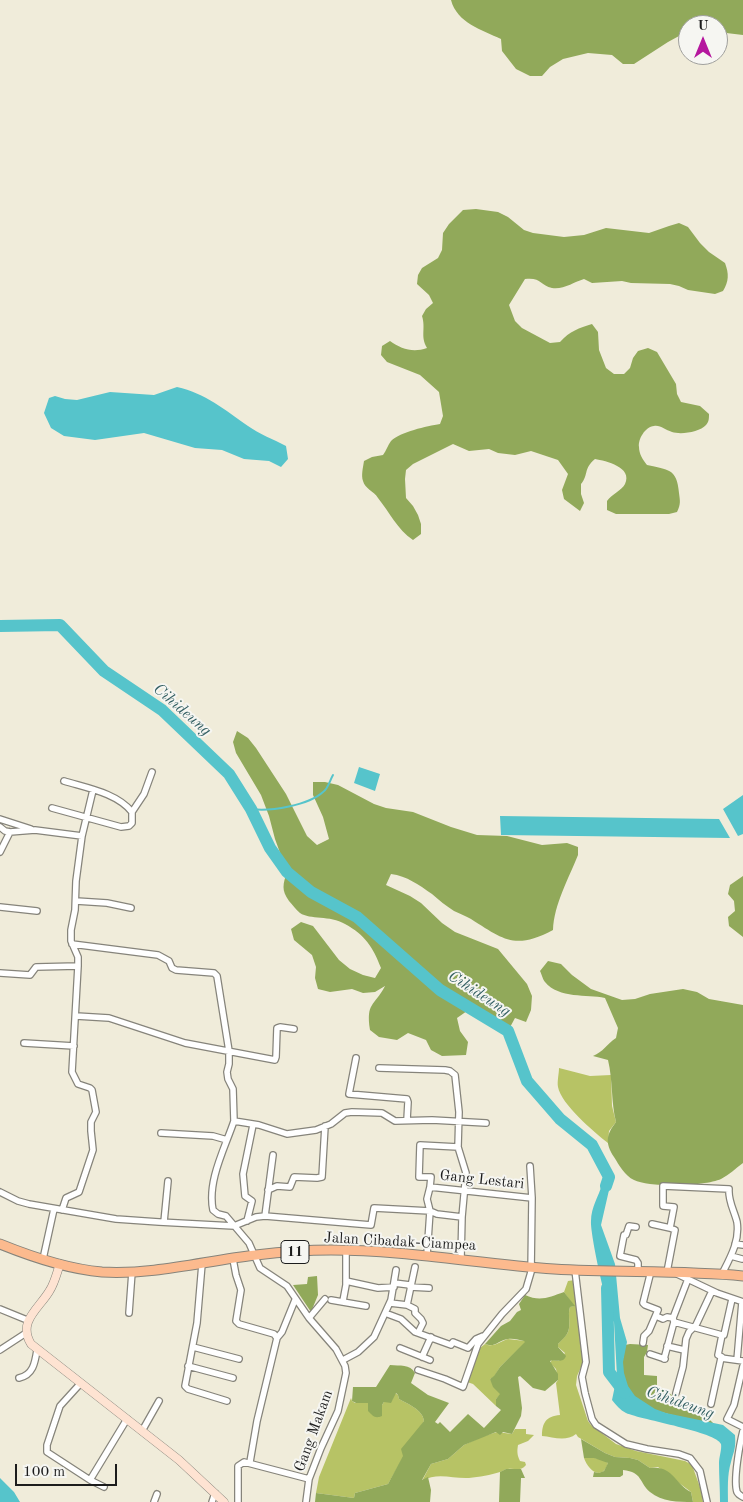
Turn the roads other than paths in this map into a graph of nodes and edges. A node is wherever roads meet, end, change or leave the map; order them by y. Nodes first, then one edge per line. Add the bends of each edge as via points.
1 (152, 772) dead end
2 (64, 780) dead end
3 (93, 790) junction
4 (52, 808) dead end
5 (132, 812) junction
6 (87, 817) junction
7 (0, 819) edge
8 (0, 827) edge
9 (35, 830) junction
10 (10, 832) junction
11 (82, 836) junction
12 (0, 852) edge
13 (76, 901) junction
14 (0, 908) edge
15 (131, 908) dead end
16 (37, 910) dead end
17 (72, 944) junction
18 (78, 966) junction
19 (0, 972) edge
20 (76, 1016) junction
21 (294, 1029) dead end
22 (24, 1043) dead end
23 (74, 1046) junction
24 (229, 1051) junction
25 (356, 1058) dead end
26 (379, 1068) dead end
27 (406, 1120) junction
28 (234, 1121) junction
29 (459, 1122) junction
30 (486, 1123) dead end
31 (253, 1125) junction
32 (325, 1126) junction
33 (161, 1133) dead end
34 (227, 1140) junction
35 (458, 1147) junction
36 (273, 1155) dead end
37 (530, 1166) dead end
38 (168, 1181) dead end
39 (430, 1187) junction
40 (268, 1190) junction
41 (464, 1191) junction
42 (0, 1192) edge
43 (532, 1198) junction
44 (54, 1209) junction
45 (62, 1210) junction
46 (430, 1211) junction
47 (265, 1216) junction
48 (462, 1217) junction
49 (247, 1221) junction
50 (164, 1222) junction
51 (652, 1224) dead end
52 (234, 1226) junction
53 (636, 1228) dead end
54 (670, 1228) junction
55 (0, 1244) edge
56 (735, 1244) junction
57 (743, 1245) edge
58 (346, 1250) junction
59 (255, 1255) junction
60 (427, 1255) junction
61 (731, 1256) junction
62 (461, 1258) junction
63 (742, 1258) dead end
64 (43, 1259) junction
65 (233, 1259) junction
66 (60, 1264) junction
67 (202, 1264) junction
68 (530, 1266) junction
69 (415, 1268) dead end
70 (396, 1270) dead end
71 (575, 1270) junction
72 (634, 1271) junction
73 (132, 1272) junction
74 (651, 1272) junction
75 (670, 1272) junction
76 (722, 1274) junction
77 (743, 1276) edge
78 (688, 1279) junction
79 (346, 1281) junction
80 (394, 1285) junction
81 (410, 1286) junction
82 (429, 1288) dead end
83 (712, 1291) junction
84 (732, 1299) junction
85 (295, 1300) junction
86 (343, 1301) junction
87 (743, 1302) edge
88 (390, 1303) junction
89 (407, 1305) junction
90 (366, 1306) dead end
91 (0, 1309) edge
92 (129, 1313) dead end
93 (385, 1313) junction
94 (311, 1316) junction
95 (656, 1316) junction
96 (27, 1320) junction
97 (674, 1320) junction
98 (694, 1327) junction
99 (26, 1333) junction
100 (418, 1333) junction
101 (724, 1335) dead end
102 (485, 1336) junction
103 (431, 1337) junction
104 (277, 1338) junction
105 (643, 1343) dead end
106 (667, 1346) junction
107 (193, 1347) junction
108 (400, 1348) dead end
109 (740, 1349) edge
110 (0, 1350) edge
111 (37, 1350) junction
112 (684, 1350) junction
113 (650, 1354) dead end
114 (422, 1356) junction
115 (722, 1357) junction
116 (239, 1359) dead end
117 (343, 1360) junction
118 (430, 1360) dead end
119 (740, 1360) edge
120 (188, 1366) junction
121 (743, 1366) edge
122 (418, 1370) dead end
123 (19, 1378) dead end
124 (233, 1378) dead end
125 (80, 1384) junction
126 (741, 1387) edge
127 (676, 1393) dead end
128 (159, 1401) dead end
129 (227, 1401) dead end
130 (712, 1404) dead end
131 (126, 1419) junction
132 (743, 1429) edge
133 (142, 1431) junction
134 (741, 1448) edge
135 (250, 1462) junction
136 (309, 1479) junction
137 (90, 1480) junction
138 (104, 1487) dead end
139 (215, 1493) junction
140 (157, 1494) dead end
141 (743, 1497) edge
142 (154, 1502) edge
143 (212, 1502) edge
144 (224, 1502) edge
145 (238, 1502) edge
146 (306, 1502) edge
147 (707, 1502) edge

1 - 5 street via 144,794
2 - 3 street
3 - 5 street via 111,796
3 - 6 street
4 - 6 street
5 - 6 street via 132,823 125,827
6 - 11 street
7 - 9 street
8 - 10 street
9 - 10 street
9 - 11 street
10 - 12 street
11 - 13 street
13 - 15 street
13 - 17 street
14 - 16 street
17 - 18 street
17 - 24 street via 158,955 176,970 217,976
18 - 19 street via 36,967 30,975
18 - 20 street
20 - 23 street
20 - 24 street via 109,1018 186,1043
21 - 24 street via 277,1028 275,1060
22 - 23 street
23 - 45 street via 72,1072 78,1084 92,1090 96,1112 91,1130 93,1150 79,1192 66,1198
24 - 28 street via 227,1072 233,1089
25 - 27 street via 349,1094 407,1099
26 - 29 street via 450,1070 455,1075
27 - 29 street
27 - 32 street via 395,1121 382,1113 348,1112
28 - 31 street
28 - 34 street
29 - 30 street
29 - 35 street
31 - 32 street via 287,1134
31 - 49 street via 243,1174 245,1196 252,1201
32 - 40 street via 322,1177 294,1177 290,1187 277,1186
33 - 34 street via 213,1136
34 - 52 street via 213,1186 212,1208 215,1213 226,1216
35 - 39 street via 420,1145 419,1177 431,1177
35 - 41 street via 466,1174
36 - 40 street
37 - 43 street
38 - 50 street
39 - 41 street, Gang Lestari
39 - 46 street, Gang Lestari via 427,1198
40 - 47 street
41 - 43 street, Gang Lestari
41 - 48 street
42 - 44 street via 18,1201
43 - 68 street, Gang Lestari
44 - 45 street
44 - 64 street
45 - 50 street via 116,1220
46 - 47 street via 374,1208 371,1224
46 - 48 street
46 - 60 street, Gang Lestari
47 - 49 street
48 - 62 street
49 - 52 street
50 - 52 street
51 - 54 street
52 - 59 street
53 - 72 street via 629,1226 620,1256 636,1260 638,1263
54 - 56 street via 674,1207 662,1206 663,1186 728,1188 729,1202 737,1222
54 - 75 street via 675,1230
55 - 64 highway, Jalan Cibadak-Ciampea / 11
56 - 57 street
56 - 61 street
58 - 59 highway, Jalan Cibadak-Ciampea / 11
58 - 60 highway, Jalan Cibadak-Ciampea / 11
58 - 79 street
59 - 65 highway, Jalan Cibadak-Ciampea / 11
59 - 85 street via 260,1268 287,1286
60 - 62 highway, Jalan Cibadak-Ciampea / 11
61 - 63 street
61 - 76 street
62 - 68 highway, Jalan Cibadak-Ciampea / 11
64 - 66 highway, Jalan Cibadak-Ciampea / 11
65 - 67 highway, Jalan Cibadak-Ciampea / 11
65 - 104 street via 241,1290 236,1321 274,1334
66 - 73 highway, Jalan Cibadak-Ciampea / 11 via 88,1270
66 - 96 main road via 51,1289
67 - 73 highway, Jalan Cibadak-Ciampea / 11
67 - 107 street
68 - 71 highway, Jalan Cibadak-Ciampea / 11
68 - 102 street, Gang Lestari via 526,1289
69 - 81 street
70 - 80 street
71 - 72 highway, Jalan Cibadak-Ciampea / 11
71 - 147 street via 586,1362 582,1377 592,1419 626,1444 690,1458 700,1471
72 - 74 highway, Jalan Cibadak-Ciampea / 11
73 - 92 street
74 - 75 highway, Jalan Cibadak-Ciampea / 11
74 - 95 street via 643,1303 658,1310
75 - 76 highway, Jalan Cibadak-Ciampea / 11
75 - 78 street
76 - 77 highway, Jalan Cibadak-Ciampea / 11
78 - 83 street
78 - 97 street
79 - 80 street via 378,1288
79 - 86 street
80 - 81 street
80 - 88 street
81 - 82 street
81 - 89 street
83 - 84 street
83 - 98 street
84 - 87 street
84 - 101 street
85 - 94 street
85 - 104 street
86 - 90 street
86 - 94 street via 328,1299
87 - 109 street
88 - 89 street
88 - 93 street
89 - 100 street via 423,1322
91 - 96 street
93 - 100 street via 406,1322
93 - 117 street via 374,1337
94 - 117 street
95 - 97 street
95 - 105 street via 644,1334
96 - 99 main road
97 - 98 street
97 - 106 street
98 - 112 street via 686,1339
98 - 115 street via 722,1335 718,1355
99 - 110 street
99 - 111 main road
100 - 103 street
102 - 103 street via 476,1339 468,1348
102 - 122 street, Gang Lestari via 476,1348 463,1387
103 - 114 street
104 - 135 street
106 - 112 street
106 - 113 street via 665,1359
107 - 116 street
107 - 120 street
108 - 114 street
109 - 119 street
111 - 123 street via 33,1368
111 - 125 main road
112 - 127 street via 684,1367
114 - 118 street
115 - 119 street
115 - 130 street
117 - 136 street, Gang Makam via 346,1373 338,1410
120 - 124 street
120 - 129 street via 185,1383 188,1389
121 - 126 street
125 - 131 main road
125 - 137 street via 60,1406 46,1451
126 - 132 street via 727,1419
128 - 133 street
131 - 133 main road
131 - 137 street
132 - 134 street
133 - 139 main road
134 - 141 street via 736,1481 737,1491
135 - 136 street
135 - 145 street via 238,1466
136 - 146 street, Gang Makam
137 - 138 street
139 - 143 street
139 - 144 main road
140 - 142 street

